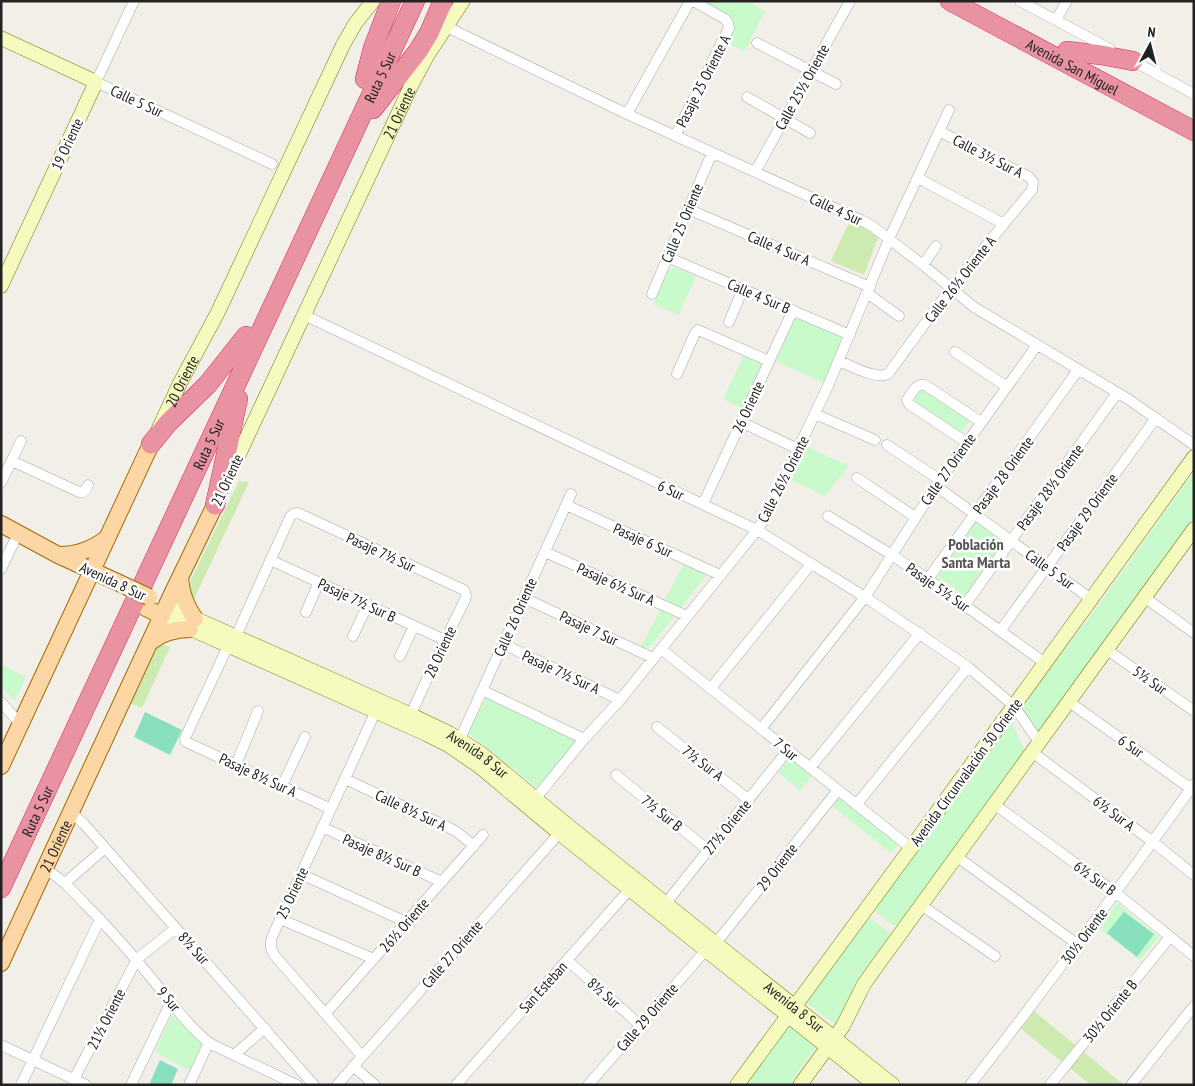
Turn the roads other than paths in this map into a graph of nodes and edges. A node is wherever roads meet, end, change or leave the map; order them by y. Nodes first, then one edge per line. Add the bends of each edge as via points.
1 (134, 1) edge
2 (373, 1) edge
3 (391, 1) edge
4 (402, 1) edge
5 (415, 1) edge
6 (443, 1) edge
7 (463, 1) edge
8 (691, 1) edge
9 (850, 1) edge
10 (950, 1) edge
11 (975, 1) edge
12 (1020, 1) edge
13 (1067, 1) edge
14 (1056, 20) junction
15 (447, 27) junction
16 (1, 38) edge
17 (757, 43) dead end
18 (1110, 49) dead end
19 (1067, 51) junction
20 (1133, 61) joint
21 (811, 71) junction
22 (365, 79) junction
23 (96, 82) junction
24 (836, 84) dead end
25 (1194, 94) edge
26 (747, 97) dead end
27 (949, 110) dead end
28 (627, 114) junction
29 (784, 118) junction
30 (1194, 120) edge
31 (939, 131) junction
32 (1194, 131) edge
33 (810, 134) dead end
34 (675, 136) junction
35 (348, 144) junction
36 (712, 153) junction
37 (272, 164) dead end
38 (755, 172) junction
39 (918, 178) junction
40 (1033, 185) joint
41 (688, 209) junction
42 (1004, 224) junction
43 (889, 239) junction
44 (936, 246) dead end
45 (667, 257) junction
46 (923, 265) junction
47 (2, 285) edge
48 (950, 288) junction
49 (743, 290) junction
50 (868, 290) junction
51 (652, 294) dead end
52 (793, 310) junction
53 (304, 315) junction
54 (898, 316) dead end
55 (729, 322) dead end
56 (850, 335) junction
57 (246, 336) junction
58 (1037, 345) junction
59 (955, 352) dead end
60 (250, 355) junction
61 (839, 360) junction
62 (769, 361) junction
63 (1078, 370) junction
64 (677, 374) dead end
65 (1007, 387) junction
66 (1117, 393) junction
67 (815, 414) junction
68 (1156, 418) junction
69 (741, 422) junction
70 (981, 422) junction
71 (874, 440) dead end
72 (21, 441) dead end
73 (966, 442) junction
74 (151, 444) junction
75 (887, 445) dead end
76 (1194, 445) edge
77 (798, 449) junction
78 (1194, 457) edge
79 (12, 461) junction
80 (857, 478) dead end
81 (1, 483) edge
82 (938, 483) junction
83 (88, 485) dead end
84 (571, 494) dead end
85 (703, 504) junction
86 (215, 505) junction
87 (566, 505) junction
88 (975, 514) junction
89 (828, 516) dead end
90 (916, 517) junction
91 (1, 524) edge
92 (756, 530) junction
93 (1192, 535) edge
94 (107, 538) junction
95 (7, 539) edge
96 (1011, 541) junction
97 (545, 552) junction
98 (58, 555) junction
99 (892, 555) junction
100 (270, 560) junction
101 (812, 564) junction
102 (1047, 567) junction
103 (1, 569) edge
104 (90, 575) junction
105 (720, 575) junction
106 (180, 578) junction
107 (928, 579) junction
108 (320, 582) junction
109 (464, 590) joint
110 (865, 596) junction
111 (1144, 597) junction
112 (524, 598) junction
113 (1091, 599) junction
114 (368, 604) junction
115 (965, 606) junction
116 (165, 611) junction
117 (306, 612) dead end
118 (687, 616) junction
119 (193, 624) junction
120 (414, 626) junction
121 (1000, 631) junction
122 (920, 633) junction
123 (1194, 633) edge
124 (353, 636) dead end
125 (445, 640) junction
126 (232, 641) junction
127 (150, 642) junction
128 (503, 644) junction
129 (661, 649) junction
130 (1106, 650) junction
131 (400, 656) dead end
132 (653, 658) junction
133 (1045, 663) junction
134 (968, 667) junction
135 (710, 688) junction
136 (482, 690) junction
137 (620, 700) junction
138 (1068, 701) junction
139 (1, 702) edge
140 (1014, 706) junction
141 (258, 711) dead end
142 (376, 711) junction
143 (1194, 711) edge
144 (411, 714) junction
145 (21, 725) junction
146 (656, 727) dead end
147 (761, 729) junction
148 (305, 737) dead end
149 (460, 739) junction
150 (584, 739) junction
151 (1036, 747) junction
152 (788, 750) junction
153 (236, 765) junction
154 (1, 766) edge
155 (810, 768) junction
156 (616, 775) dead end
157 (345, 779) junction
158 (282, 786) junction
159 (1193, 788) edge
160 (838, 790) junction
161 (536, 798) junction
162 (749, 800) junction
163 (994, 804) junction
164 (856, 805) junction
165 (331, 809) junction
166 (72, 812) junction
167 (322, 828) junction
168 (563, 829) junction
169 (483, 835) dead end
170 (1152, 842) junction
171 (474, 846) junction
172 (105, 848) junction
173 (911, 848) junction
174 (708, 850) junction
175 (956, 856) junction
176 (1, 860) edge
177 (46, 869) junction
178 (301, 874) junction
179 (1194, 875) edge
180 (442, 882) junction
181 (65, 883) junction
182 (1, 888) edge
183 (630, 889) junction
184 (1116, 893) junction
185 (666, 903) junction
186 (921, 905) junction
187 (100, 919) junction
188 (280, 919) junction
189 (406, 922) junction
190 (176, 928) junction
191 (1170, 937) junction
192 (1078, 944) junction
193 (711, 947) junction
194 (995, 956) dead end
195 (1194, 956) edge
196 (137, 959) junction
197 (374, 959) junction
198 (567, 960) junction
199 (1, 963) edge
200 (170, 1002) junction
201 (1194, 1006) edge
202 (791, 1011) junction
203 (326, 1014) junction
204 (640, 1025) junction
205 (265, 1028) junction
206 (209, 1042) junction
207 (831, 1042) junction
208 (1, 1045) edge
209 (234, 1055) junction
210 (362, 1056) junction
211 (33, 1060) junction
212 (353, 1066) junction
213 (74, 1079) junction
214 (21, 1085) edge
215 (86, 1085) edge
216 (131, 1085) edge
217 (189, 1085) edge
218 (297, 1085) edge
219 (314, 1085) edge
220 (337, 1085) edge
221 (375, 1085) edge
222 (456, 1085) edge
223 (588, 1085) edge
224 (737, 1085) edge
225 (800, 1085) edge
226 (876, 1085) edge
227 (893, 1085) edge
228 (970, 1085) edge
229 (1050, 1085) edge
230 (1131, 1085) edge

1 - 23 street, 19 Oriente
2 - 74 main road, 20 Oriente via 343,45 218,312
3 - 22 highway
4 - 22 highway, Ruta 5 Sur
5 - 35 highway, Ruta 5 Sur
6 - 35 highway via 415,55
7 - 15 main road, 21 Oriente
8 - 28 street
8 - 34 street, Pasaje 25 Oriente A via 725,19 729,25
9 - 21 street, Calle 25½ Oriente
10 - 32 highway, Avenida San Miguel
11 - 19 highway, Avenida San Miguel
12 - 14 street
13 - 14 street
14 - 18 street
15 - 28 street, Calle 4 Sur
15 - 53 main road, 21 Oriente via 412,84
16 - 23 main road, Calle 5 Sur
17 - 21 street
19 - 20 highway
19 - 30 highway, Avenida San Miguel
20 - 25 street
21 - 24 street
21 - 29 street, Calle 25½ Oriente
22 - 57 highway, Ruta 5 Sur
23 - 37 street, Calle 5 Sur
23 - 47 main road, 19 Oriente
26 - 29 street
27 - 31 street, Calle 26½ Oriente
28 - 34 street, Calle 4 Sur
29 - 33 street
29 - 38 street, Calle 25½ Oriente
31 - 39 street, Calle 26½ Oriente
31 - 40 street, Calle 3½ Sur A via 1026,175
34 - 36 street, Calle 4 Sur
35 - 60 highway, Ruta 5 Sur
36 - 38 street, Calle 4 Sur
36 - 41 street, Calle 25 Oriente
38 - 43 street, Calle 4 Sur via 854,216
39 - 42 street
39 - 43 street, Calle 26½ Oriente
40 - 42 street, Calle 26½ Oriente A via 1031,192
41 - 45 street, Calle 25 Oriente
41 - 50 street, Calle 4 Sur A
42 - 48 street, Calle 26½ Oriente A
43 - 46 street, Calle 4 Sur
43 - 50 street, Calle 26½ Oriente
44 - 46 street
45 - 49 street, Calle 4 Sur B
45 - 51 street, Calle 25 Oriente
46 - 48 street, Calle 4 Sur
48 - 58 street, Calle 4 Sur via 974,307
48 - 61 street, Calle 26½ Oriente A via 888,374 874,375
49 - 52 street, Calle 4 Sur B
49 - 55 street
50 - 54 street, Calle 4 Sur A
50 - 56 street, Calle 26½ Oriente
52 - 56 street, Calle 4 Sur B
52 - 62 street, 26 Oriente
53 - 85 street, 6 Sur
53 - 86 main road, 21 Oriente
56 - 61 street, Calle 26½ Oriente
57 - 74 highway via 216,375
57 - 176 highway, Ruta 5 Sur
58 - 63 street, Calle 4 Sur
58 - 65 street, Calle 27 Oriente
59 - 65 street
60 - 86 highway
60 - 182 highway, Ruta 5 Sur
61 - 67 street, Calle 26½ Oriente
62 - 64 street via 698,330
62 - 69 street, 26 Oriente
63 - 66 street, Calle 4 Sur
63 - 88 street, Pasaje 28 Oriente
65 - 70 street, Calle 27 Oriente
66 - 68 street, Calle 4 Sur
66 - 96 street, Pasaje 28½ Oriente
67 - 71 street
67 - 77 street, Calle 26½ Oriente
68 - 76 street, Calle 4 Sur
68 - 102 street, Pasaje 29 Oriente
69 - 77 street
69 - 85 street, 26 Oriente
70 - 73 street, Calle 27 Oriente
70 - 73 street via 925,385 918,386 907,400
72 - 79 street
73 - 82 street, Calle 27 Oriente
74 - 94 main road, 20 Oriente
75 - 82 street, Calle 5 Sur
77 - 92 street, Calle 26½ Oriente
78 - 113 main road, Avenida Circunvalación 30 Oriente
79 - 81 street
79 - 83 street via 79,492 85,491
80 - 90 street
82 - 88 street, Calle 5 Sur
82 - 90 street, Calle 27 Oriente
84 - 87 street, Calle 26 Oriente
85 - 92 street, 6 Sur
86 - 106 main road, 21 Oriente
87 - 97 street, Calle 26 Oriente
87 - 105 street, Pasaje 6 Sur
88 - 96 street, Calle 5 Sur
88 - 107 street, Pasaje 28 Oriente
89 - 99 street, Pasaje 5½ Sur
90 - 99 street, Calle 27 Oriente
91 - 98 main road, Avenida 8 Sur
92 - 101 street, 6 Sur
92 - 105 street, Calle 26½ Oriente
93 - 111 main road
94 - 98 main road via 89,549
94 - 104 main road, 20 Oriente
95 - 103 street
95 - 104 main road, Avenida 8 Sur via 50,562
96 - 102 street, Calle 5 Sur
96 - 115 street, Pasaje 28½ Oriente
97 - 112 street, Calle 26 Oriente
97 - 118 street, Pasaje 6½ Sur A
98 - 104 main road, Avenida 8 Sur
99 - 107 street, Pasaje 5½ Sur
99 - 110 street, Calle 27 Oriente
100 - 108 street, Pasaje 7½ Sur B
100 - 109 street, Pasaje 7½ Sur via 290,517 298,513
100 - 126 street
101 - 110 street, 6 Sur
101 - 135 street
102 - 113 street, Calle 5 Sur
102 - 121 street, Pasaje 29 Oriente
104 - 116 main road, Avenida 8 Sur, bridge
104 - 145 main road, 20 Oriente
105 - 118 street, Calle 26½ Oriente
106 - 116 main road, 21 Oriente
106 - 119 main road
107 - 115 street, Pasaje 5½ Sur
108 - 114 street, Pasaje 7½ Sur B
108 - 117 street
109 - 125 street, 28 Oriente via 465,600
110 - 122 street, 6 Sur
110 - 147 street, Calle 27 Oriente
111 - 123 street
111 - 130 main road
112 - 128 street, Calle 26 Oriente
112 - 132 street, Pasaje 7 Sur
113 - 133 main road, Avenida Circunvalación 30 Oriente
114 - 120 street, Pasaje 7½ Sur B
114 - 124 street
115 - 121 street, Pasaje 5½ Sur
116 - 119 main road, Avenida 8 Sur
116 - 127 main road, 21 Oriente
118 - 129 street, Calle 26½ Oriente
119 - 126 main road, Avenida 8 Sur
119 - 127 main road via 169,631
120 - 125 street, Pasaje 7½ Sur B
120 - 131 street
121 - 133 street, Pasaje 5½ Sur
122 - 134 street, 6 Sur
122 - 155 street
125 - 144 street, 28 Oriente
126 - 142 main road, Avenida 8 Sur
126 - 144 main road, Avenida 8 Sur
126 - 153 street, Pasaje 8½ Sur A via 185,740
127 - 166 main road, 21 Oriente
128 - 136 street, Calle 26 Oriente
128 - 137 street, Pasaje 7½ Sur A
129 - 132 street, Calle 26½ Oriente
129 - 135 street, 7 Sur
130 - 138 main road
130 - 143 street, 5½ Sur
132 - 137 street, Calle 26½ Oriente
133 - 140 main road, Avenida Circunvalación 30 Oriente
134 - 140 street, 6 Sur
134 - 164 street
135 - 147 street, 7 Sur
136 - 149 street, Calle 26 Oriente
136 - 150 street
137 - 150 street, Calle 26½ Oriente
138 - 151 main road
138 - 159 street, 6 Sur
139 - 145 street
140 - 151 street, 6½ Sur A
140 - 173 main road, Avenida Circunvalación 30 Oriente
141 - 153 street
142 - 157 street, 25 Oriente
142 - 168 main road, Avenida 8 Sur via 464,755
144 - 149 main road, Avenida 8 Sur
145 - 154 main road, 20 Oriente
146 - 162 street, 7½ Sur A
147 - 152 street, 7 Sur
148 - 158 street
149 - 161 main road, Avenida 8 Sur
150 - 161 street, Calle 26½ Oriente
151 - 163 main road
151 - 170 street, 6½ Sur A
152 - 155 street, 7 Sur
152 - 162 street, 27½ Oriente
153 - 158 street, Pasaje 8½ Sur A
155 - 160 street, 7 Sur
156 - 174 street, 7½ Sur B
157 - 165 street, 25 Oriente
157 - 171 street, Calle 8½ Sur A via 448,827
158 - 165 street, Pasaje 8½ Sur A
159 - 170 street, 30½ Oriente
160 - 164 street, 7 Sur
160 - 193 street, 29 Oriente
161 - 168 main road, Avenida 8 Sur
162 - 174 street, 27½ Oriente
163 - 175 main road
163 - 184 street, 6½ Sur B
164 - 173 street, 7 Sur
165 - 167 street, 25 Oriente
166 - 172 street, 8½ Sur
166 - 177 main road, 21 Oriente
167 - 178 street, 25 Oriente
167 - 180 street, Pasaje 8½ Sur B
168 - 183 main road, Avenida 8 Sur
168 - 185 main road, Avenida 8 Sur
168 - 210 street, Calle 27 Oriente
169 - 171 street, 26½ Oriente
170 - 179 street, 6½ Sur A
170 - 184 street, 30½ Oriente
171 - 180 street, 26½ Oriente
172 - 181 street
172 - 190 street, 8½ Sur
173 - 202 main road, Avenida Circunvalación 30 Oriente
174 - 185 street, 27½ Oriente
175 - 186 main road
175 - 192 street
177 - 181 street, 9 Sur
177 - 199 main road, 21 Oriente
178 - 188 street, 25 Oriente
178 - 189 street
180 - 189 street, 26½ Oriente
181 - 187 street, 9 Sur
183 - 193 main road, Avenida 8 Sur
183 - 198 street, San Esteban
184 - 191 street, 6½ Sur B
184 - 192 street, 30½ Oriente
185 - 193 main road, Avenida 8 Sur
186 - 194 street
186 - 207 main road via 869,977 848,1018
187 - 196 street, 9 Sur
187 - 211 street
188 - 197 street
188 - 203 street, 25 Oriente via 270,947
189 - 197 street, 26½ Oriente
190 - 196 street
190 - 205 street, 8½ Sur
191 - 195 street, 6½ Sur B
191 - 229 street, 30½ Oriente B
192 - 228 street, 30½ Oriente
193 - 202 main road, Avenida 8 Sur
193 - 204 street, Calle 29 Oriente
196 - 200 street, 9 Sur
196 - 213 street, 21½ Oriente
197 - 203 street, 26½ Oriente
198 - 204 street, 8½ Sur
198 - 222 street, San Esteban
200 - 206 street, 9 Sur
200 - 216 street
201 - 230 street
202 - 207 main road, Avenida 8 Sur
202 - 224 main road, Avenida Circunvalación 30 Oriente
203 - 210 street, 25 Oriente
204 - 223 street, Calle 29 Oriente
205 - 209 street
205 - 219 street, 8½ Sur
206 - 209 street, 9 Sur
206 - 217 street
207 - 225 main road
207 - 226 main road, Avenida 8 Sur
207 - 227 main road, Avenida 8 Sur
208 - 211 street
209 - 218 street, 9 Sur
210 - 212 street, Calle 27 Oriente
211 - 213 street
211 - 214 street
212 - 220 street, Calle 27 Oriente
212 - 221 street
213 - 215 street

